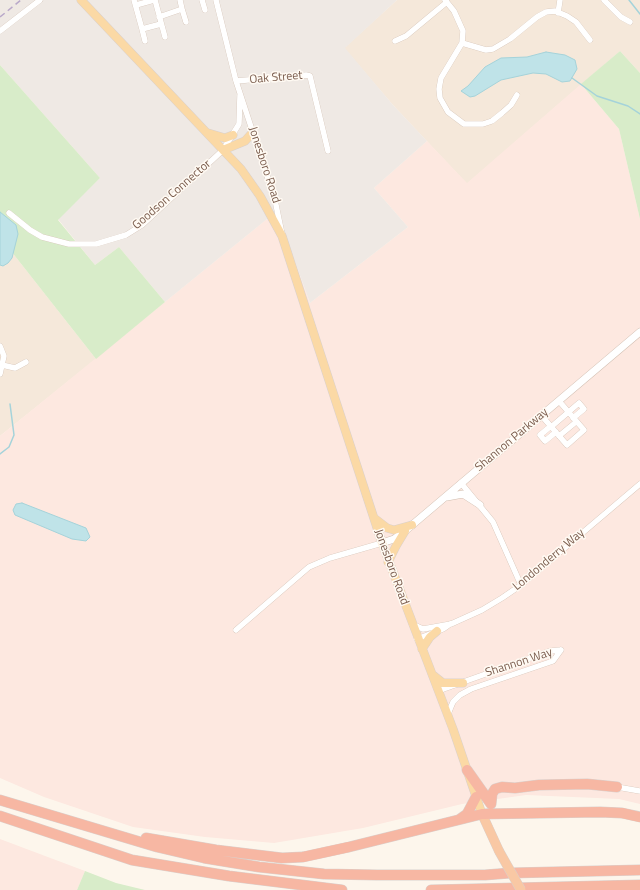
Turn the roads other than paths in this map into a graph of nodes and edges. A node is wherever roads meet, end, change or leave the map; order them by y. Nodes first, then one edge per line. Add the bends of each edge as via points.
1 (40, 0) edge
2 (80, 0) edge
3 (154, 0) edge
4 (180, 0) edge
5 (202, 0) edge
6 (216, 0) edge
7 (560, 0) edge
8 (604, 0) edge
9 (446, 1) edge
10 (135, 3) edge
11 (182, 10) junction
12 (205, 10) dead end
13 (558, 13) junction
14 (159, 17) junction
15 (186, 22) dead end
16 (630, 22) dead end
17 (161, 24) junction
18 (142, 29) junction
19 (0, 31) edge
20 (165, 37) dead end
21 (590, 40) dead end
22 (144, 41) dead end
23 (395, 41) dead end
24 (462, 43) junction
25 (236, 82) junction
26 (240, 95) junction
27 (518, 95) dead end
28 (253, 132) junction
29 (207, 133) junction
30 (233, 135) junction
31 (223, 150) junction
32 (328, 151) dead end
33 (9, 213) dead end
34 (282, 236) junction
35 (640, 332) edge
36 (0, 346) edge
37 (26, 362) dead end
38 (2, 365) junction
39 (0, 374) edge
40 (558, 401) junction
41 (568, 412) junction
42 (541, 415) junction
43 (575, 420) junction
44 (551, 426) junction
45 (558, 434) junction
46 (462, 483) junction
47 (640, 484) edge
48 (445, 497) junction
49 (480, 505) junction
50 (374, 518) junction
51 (412, 526) junction
52 (405, 531) junction
53 (382, 543) junction
54 (388, 562) junction
55 (521, 585) junction
56 (412, 624) junction
57 (451, 624) junction
58 (236, 630) dead end
59 (437, 631) junction
60 (417, 639) junction
61 (422, 649) junction
62 (432, 674) junction
63 (463, 683) junction
64 (438, 691) junction
65 (448, 714) junction
66 (467, 770) junction
67 (617, 787) joint
68 (640, 791) edge
69 (476, 797) junction
70 (0, 800) edge
71 (491, 804) junction
72 (482, 814) junction
73 (504, 814) junction
74 (0, 816) edge
75 (640, 817) edge
76 (459, 820) junction
77 (87, 827) junction
78 (640, 870) edge
79 (267, 881) junction
80 (640, 885) edge
81 (294, 890) edge
82 (342, 890) edge
83 (431, 890) edge
84 (521, 890) edge

1 - 19 street
2 - 29 main road
3 - 10 street
3 - 14 street
4 - 11 street
5 - 12 street
6 - 25 street, Jonesboro Road
7 - 13 street
8 - 16 street
9 - 23 street via 406,36
9 - 24 street via 460,21 463,31
10 - 18 street
11 - 14 street
11 - 15 street
13 - 21 street via 576,22
13 - 24 street via 546,12 493,50
14 - 17 street
17 - 18 street
17 - 20 street
18 - 22 street
24 - 27 street via 441,78 440,98 448,112 464,124 483,124 502,113
25 - 26 street, Jonesboro Road
25 - 32 street, Oak Street via 310,76
26 - 28 street, Jonesboro Road
26 - 30 street, Jonesboro Road via 239,124
28 - 31 main road via 245,141
28 - 34 street, Jonesboro Road via 275,200
29 - 30 main road via 225,138
29 - 31 main road
30 - 31 street, Jonesboro Road
31 - 33 street, Goodson Connector via 142,225 108,242 82,245 55,241 30,230
31 - 34 main road, Jonesboro Road via 252,184
34 - 50 main road, Jonesboro Road
35 - 40 street, Shannon Parkway
36 - 38 street via 4,356
37 - 38 street via 15,368
38 - 39 street
40 - 41 street
40 - 42 street, Shannon Parkway
41 - 43 street
41 - 43 street via 579,403 584,409
41 - 44 street
42 - 44 street
42 - 46 street, Shannon Parkway
43 - 45 street
43 - 45 street via 584,430 567,445
44 - 45 street
44 - 45 street via 540,435 545,441
46 - 48 street, Shannon Parkway
46 - 49 street
47 - 55 street, Londonderry Way
48 - 49 street via 463,494
48 - 51 street, Shannon Parkway
49 - 55 street via 493,522
50 - 51 main road via 394,530
50 - 53 main road, Jonesboro Road
51 - 52 street, Shannon Parkway
52 - 53 street, Shannon Parkway via 394,539
52 - 54 main road
53 - 54 main road, Jonesboro Road
53 - 58 street via 309,567
54 - 56 main road, Jonesboro Road
55 - 57 street, Londonderry Way via 482,610
56 - 57 street, Londonderry Way via 424,629
56 - 60 main road, Jonesboro Road
57 - 59 street, Londonderry Way
59 - 60 street, Londonderry Way
59 - 61 main road
60 - 61 main road, Jonesboro Road
61 - 62 main road, Jonesboro Road
62 - 63 main road via 443,683
62 - 64 main road, Jonesboro Road
63 - 64 street, Shannon Way
63 - 65 street, Shannon Way via 550,651 561,650 554,661 460,694
64 - 65 main road, Jonesboro Road
65 - 66 main road, Jonesboro Road
66 - 69 main road, Jonesboro Road
66 - 71 highway
67 - 68 street
67 - 71 highway via 587,784 502,787 495,789
69 - 72 main road, Jonesboro Road
69 - 76 highway via 467,814
70 - 77 highway
71 - 73 highway via 498,812
72 - 73 highway
72 - 76 highway
72 - 84 highway, Jonesboro Road, bridge
73 - 75 highway via 600,812
74 - 79 highway via 132,860
76 - 77 highway via 303,857 282,858 216,850
77 - 78 highway via 204,858 324,874 478,875
79 - 81 highway
79 - 82 highway
80 - 83 highway

